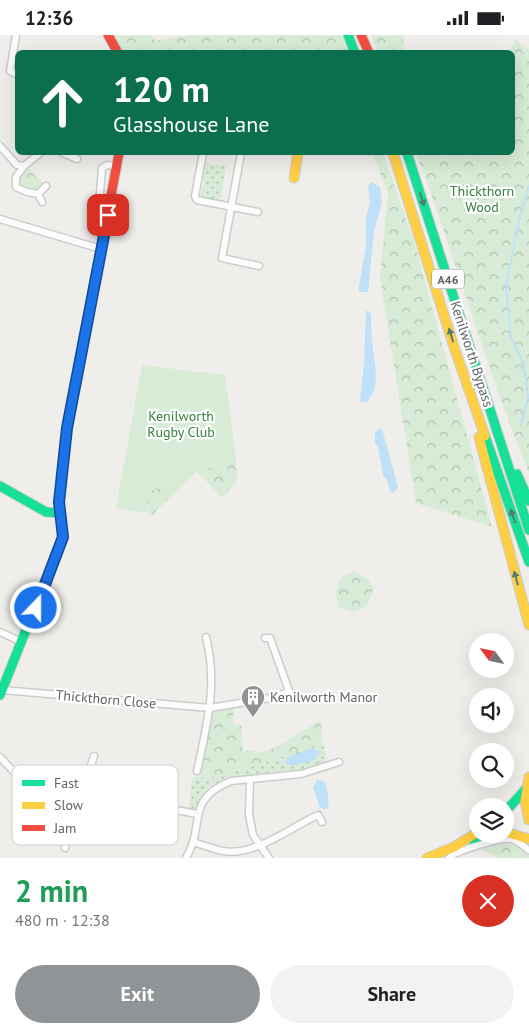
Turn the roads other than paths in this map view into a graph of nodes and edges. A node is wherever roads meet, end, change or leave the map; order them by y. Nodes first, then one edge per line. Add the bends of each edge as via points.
1 (16, 35) edge
2 (108, 35) edge
3 (348, 35) edge
4 (362, 35) edge
5 (116, 50) edge
6 (354, 50) edge
7 (368, 50) edge
8 (15, 74) edge
9 (0, 146) edge
10 (38, 155) edge
11 (67, 155) edge
12 (119, 155) edge
13 (203, 155) edge
14 (241, 155) edge
15 (298, 155) edge
16 (394, 155) edge
17 (408, 155) edge
18 (77, 159) dead end
19 (24, 166) junction
20 (117, 166) junction
21 (294, 178) dead end
22 (46, 186) dead end
23 (38, 194) junction
24 (42, 202) dead end
25 (230, 207) junction
26 (258, 212) dead end
27 (0, 219) edge
28 (94, 221) dead end
29 (101, 249) junction
30 (259, 266) dead end
31 (466, 381) junction
32 (488, 405) junction
33 (0, 486) edge
34 (529, 501) edge
35 (60, 513) junction
36 (529, 530) edge
37 (529, 562) edge
38 (529, 625) edge
39 (0, 632) edge
40 (269, 636) dead end
41 (206, 637) dead end
42 (22, 642) junction
43 (289, 691) junction
44 (1, 693) edge
45 (295, 699) dead end
46 (210, 708) junction
47 (94, 756) dead end
48 (0, 757) edge
49 (339, 761) dead end
50 (91, 765) edge
51 (12, 770) edge
52 (197, 771) dead end
53 (529, 777) edge
54 (250, 780) junction
55 (526, 790) junction
56 (514, 803) edge
57 (178, 810) edge
58 (197, 814) junction
59 (529, 820) edge
60 (322, 822) dead end
61 (514, 835) edge
62 (469, 838) edge
63 (529, 839) edge
64 (469, 840) edge
65 (193, 842) junction
66 (463, 842) junction
67 (259, 844) junction
68 (66, 845) edge
69 (65, 848) dead end
70 (528, 850) edge
71 (186, 858) edge
72 (269, 858) edge
73 (428, 858) edge
74 (450, 858) edge

1 - 8 street via 10,71
2 - 5 main road
3 - 6 main road
4 - 7 main road
9 - 19 street via 17,165
10 - 19 street
11 - 18 street
12 - 20 main road
13 - 25 street via 195,198
14 - 25 street
15 - 21 main road
31 -> 16 main road, Kenilworth Bypass / A46
17 -> 32 main road, Kenilworth Bypass / A46
19 - 23 street via 16,177 16,187
20 - 28 street via 102,168
20 - 29 main road
22 - 23 street
23 - 24 street
25 - 26 street
25 - 30 street via 222,259
27 - 29 street
29 - 35 main road via 67,428
37 -> 31 main road, Kenilworth Bypass / A46
38 -> 31 main road
32 - 34 main road
32 - 36 main road, Kenilworth Bypass / A46
33 - 35 main road via 46,512
35 - 42 main road via 61,548
39 - 42 street
40 - 43 street
41 - 46 street via 213,672
42 - 44 main road
43 - 45 street
43 - 46 street, Thickthorn Close via 276,697
44 - 46 street, Thickthorn Close
46 - 52 street
47 - 50 street
48 - 51 street
49 - 54 street via 301,774
53 - 55 main road
54 - 58 street via 231,781 210,792
54 - 67 street via 249,815 253,835
55 - 56 main road
55 - 59 main road via 525,807
57 - 58 street
58 - 65 street
60 - 67 street via 316,813
61 - 63 main road
62 - 66 main road
64 - 66 main road
65 - 67 street via 224,851
65 - 71 street
66 - 73 main road
67 - 72 street
68 - 69 street
70 - 74 street via 507,839 468,849

